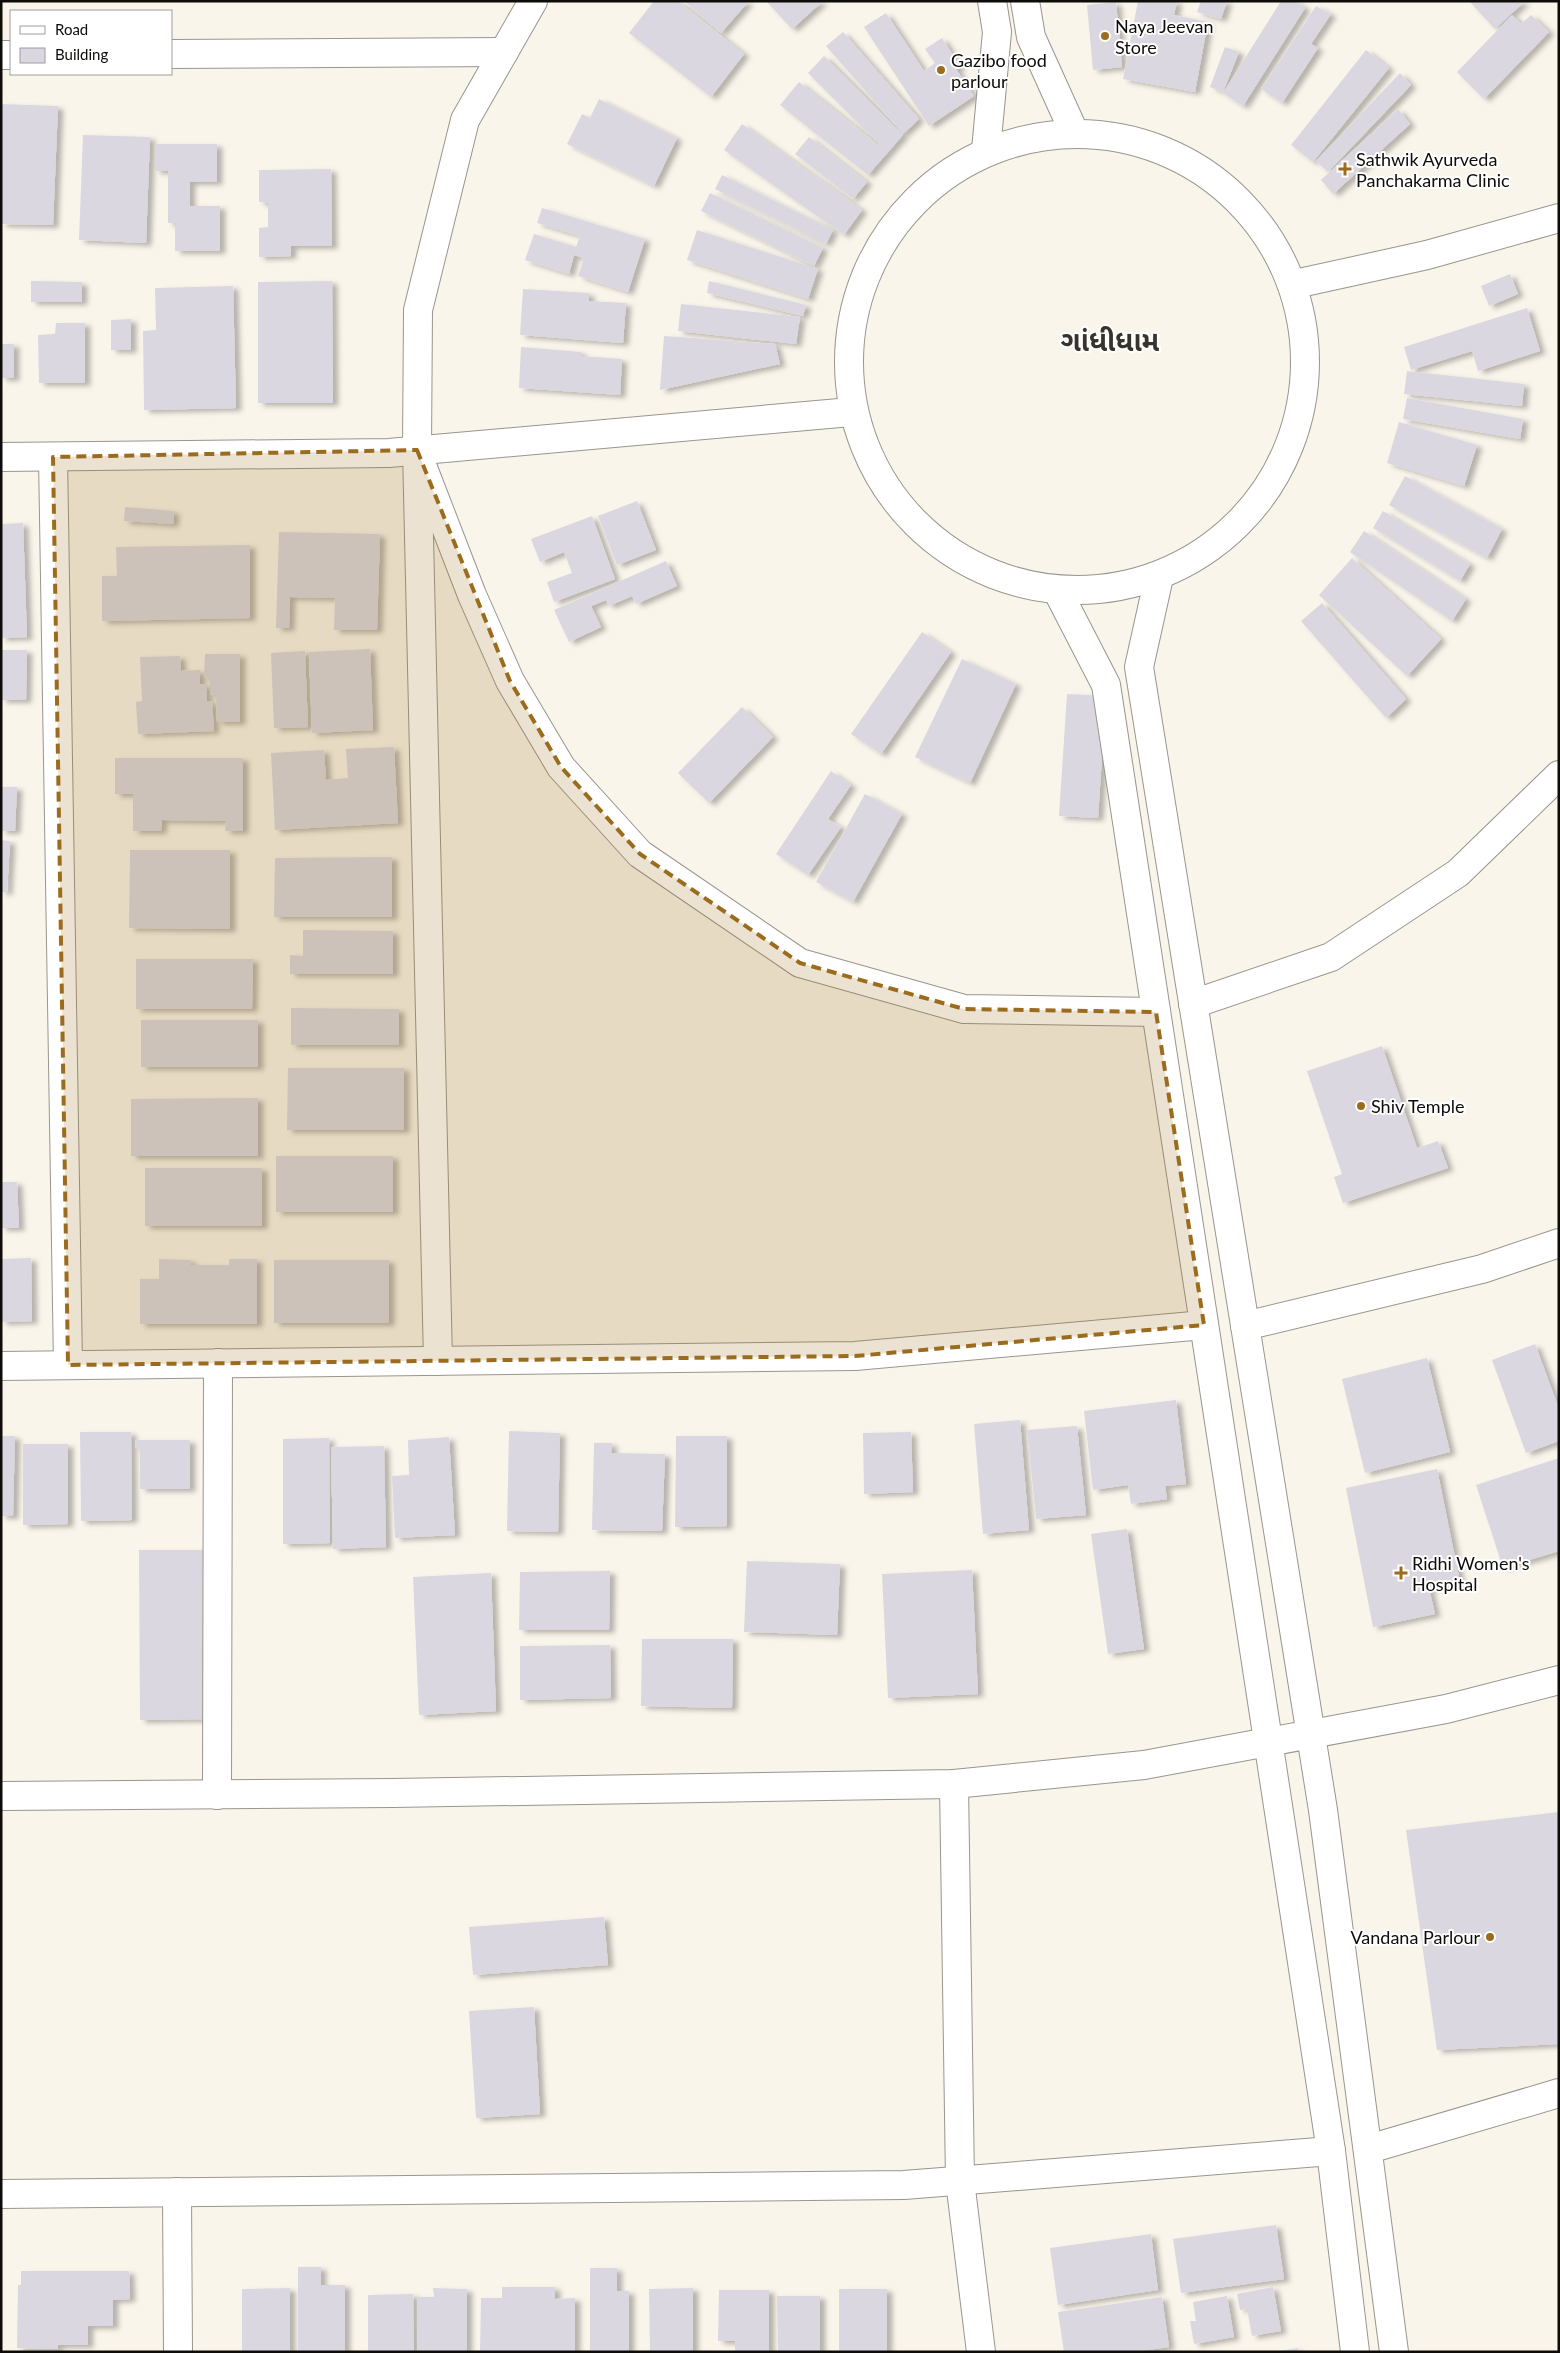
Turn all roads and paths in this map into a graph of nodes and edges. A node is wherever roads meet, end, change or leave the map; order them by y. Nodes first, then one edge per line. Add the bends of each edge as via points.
1 (533, 1) edge
2 (992, 1) edge
3 (1025, 1) edge
4 (504, 52) junction
5 (172, 54) edge
6 (1074, 132) junction
7 (986, 150) junction
8 (1559, 218) edge
9 (1295, 284) junction
10 (851, 412) junction
11 (417, 450) junction
12 (52, 456) junction
13 (1, 457) edge
14 (1159, 576) junction
15 (1058, 592) junction
16 (1559, 775) edge
17 (1193, 1004) junction
18 (1156, 1012) junction
19 (1559, 1243) edge
20 (1204, 1324) junction
21 (1245, 1326) junction
22 (438, 1360) junction
23 (218, 1363) junction
24 (68, 1365) junction
25 (1, 1366) edge
26 (1559, 1680) edge
27 (1311, 1734) junction
28 (1268, 1742) junction
29 (954, 1784) junction
30 (217, 1795) junction
31 (1, 1796) edge
32 (1559, 2093) edge
33 (1369, 2148) junction
34 (1330, 2151) junction
35 (960, 2180) junction
36 (177, 2192) junction
37 (1, 2194) edge
38 (178, 2352) edge
39 (981, 2352) edge
40 (1355, 2352) edge
41 (1394, 2352) edge

1 - 4 street
2 - 7 street via 997,32
3 - 6 street via 1030,37
4 - 5 street
4 - 11 street via 465,120 418,310
6 - 7 street via 1027,138
6 - 9 street via 1114,135 1201,167 1264,226
7 - 10 street via 951,169 882,238 848,329
8 - 9 street via 1427,255
9 - 14 street via 1303,311 1304,404 1272,485 1206,553
10 - 11 street
10 - 15 street via 897,507 952,556 1034,589
11 - 12 street via 389,453
11 - 18 street via 472,595 510,681 561,767 640,854 800,963 964,1009
11 - 22 street
12 - 13 street
12 - 24 street
14 - 15 street via 1126,587
14 - 17 street via 1139,667
15 - 18 street via 1106,685
16 - 17 street via 1458,873 1331,957
17 - 21 street
18 - 20 street
19 - 21 street via 1482,1269
20 - 22 street via 855,1356
20 - 28 street
21 - 27 street
22 - 23 street
23 - 24 street
23 - 30 street
24 - 25 street
26 - 27 street via 1446,1709
27 - 28 street
27 - 33 street
28 - 29 street via 1144,1765
28 - 34 street
29 - 30 street
29 - 35 street
30 - 31 street
32 - 33 street
33 - 41 street
34 - 35 street
34 - 40 street
35 - 36 street via 904,2185
35 - 39 street
36 - 37 street
36 - 38 street

